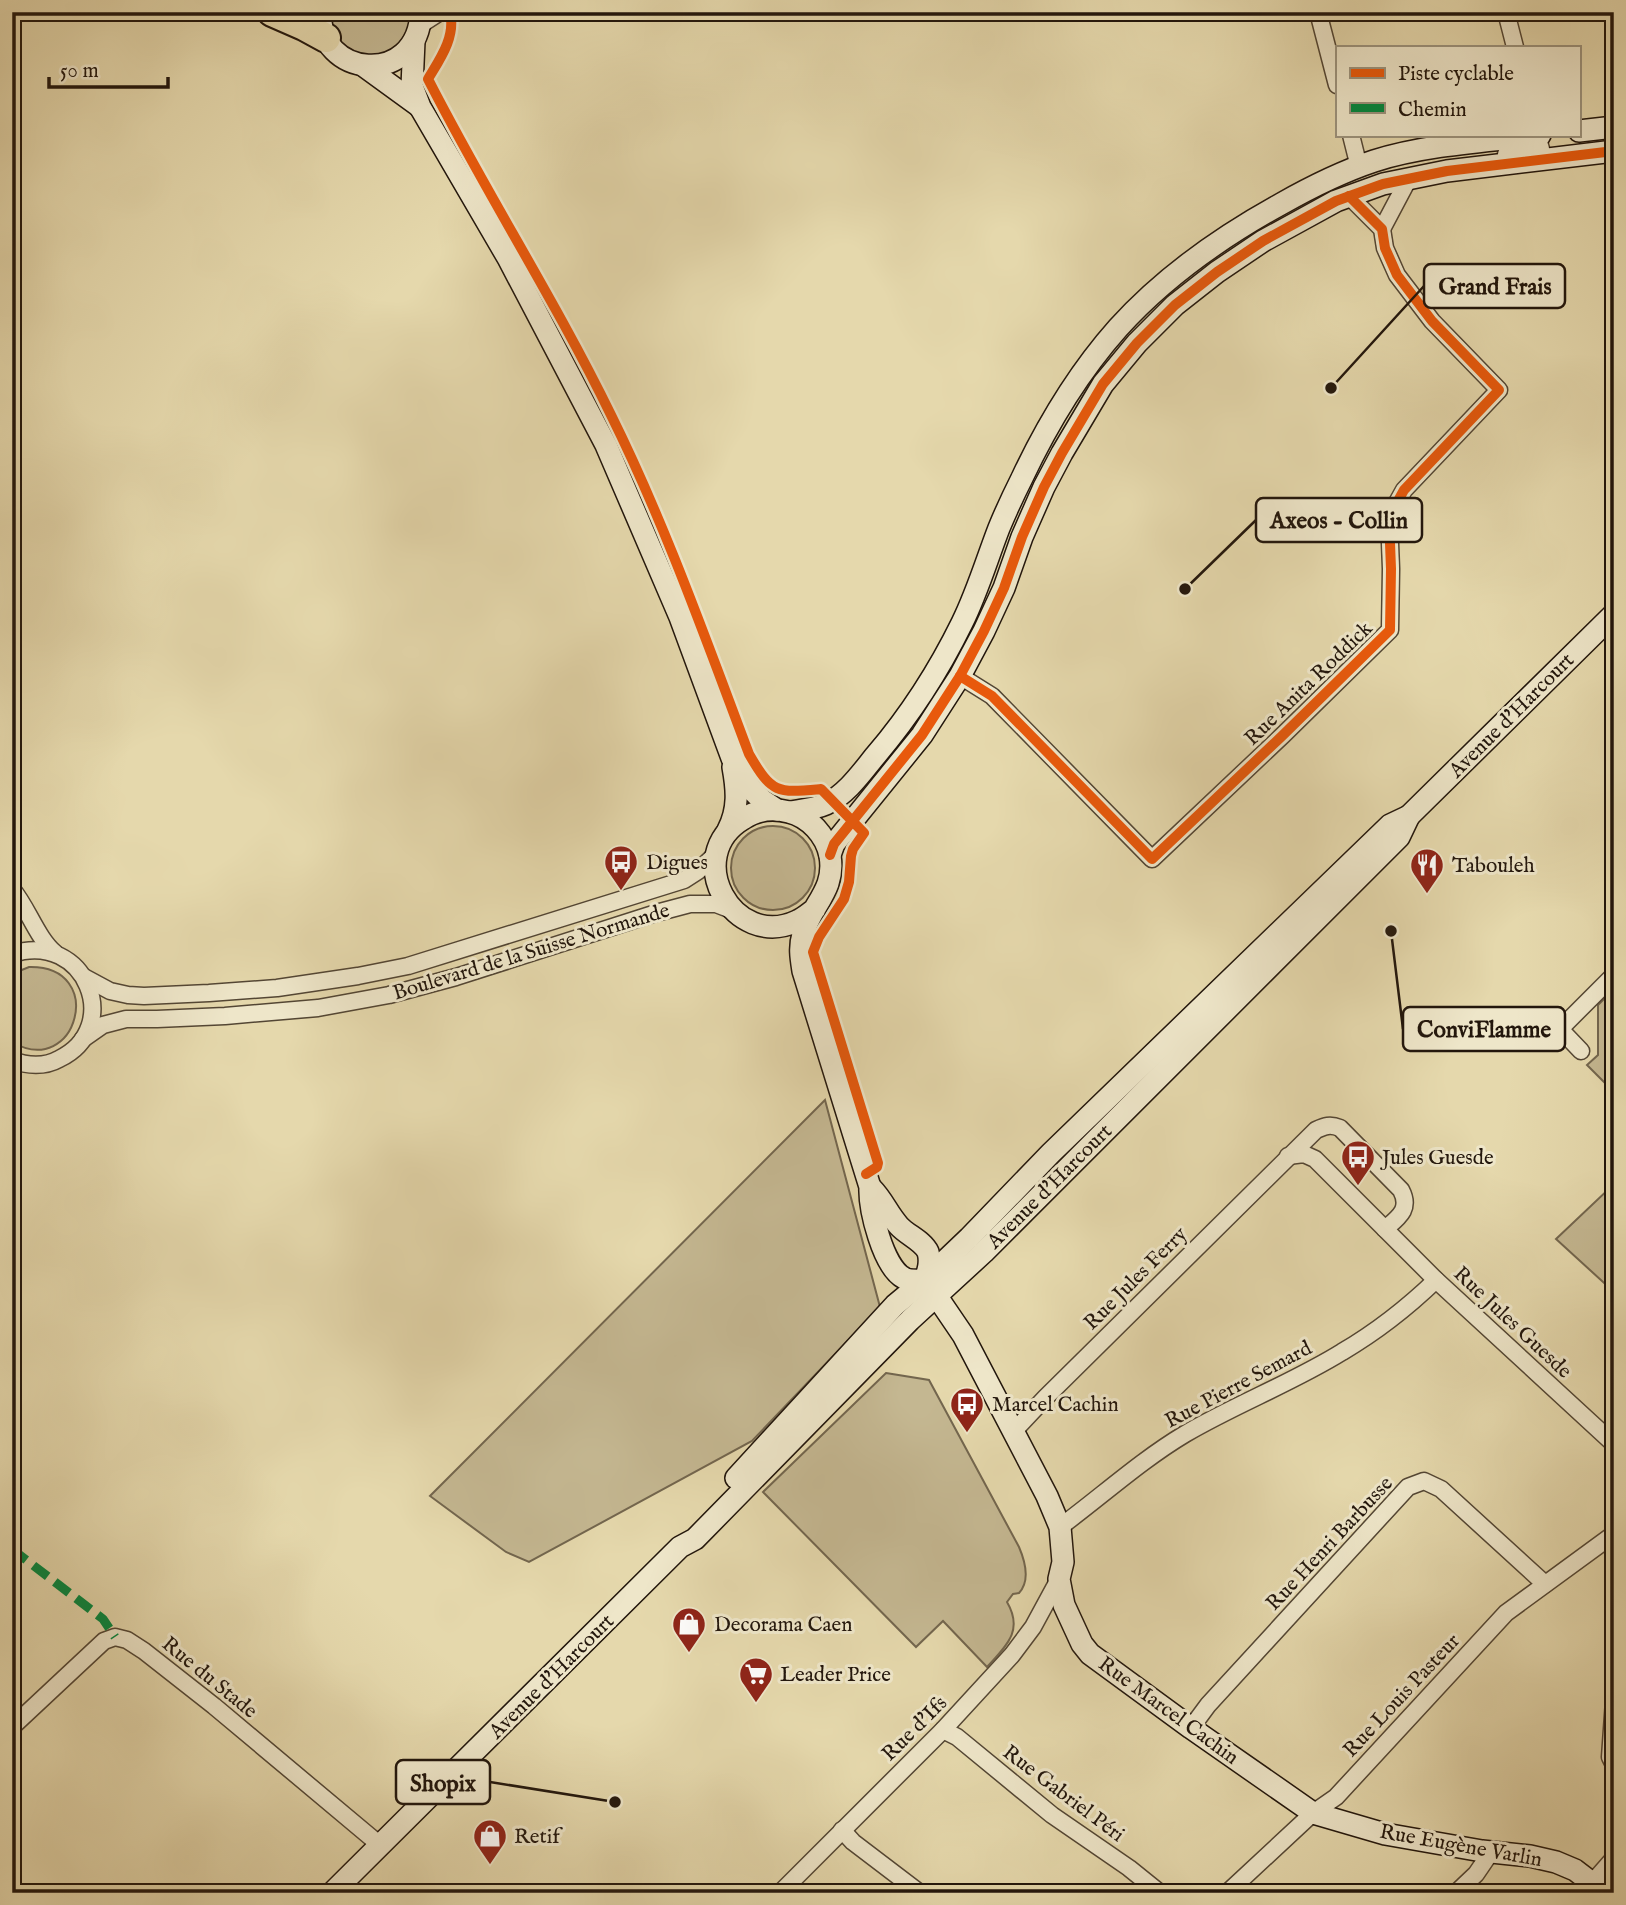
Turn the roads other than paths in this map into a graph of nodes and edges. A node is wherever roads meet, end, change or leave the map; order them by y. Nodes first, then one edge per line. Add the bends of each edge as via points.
1 (272, 12) edge
2 (440, 12) edge
3 (1318, 12) edge
4 (1506, 12) edge
5 (323, 25) edge
6 (418, 26) edge
7 (1515, 46) edge
8 (365, 66) junction
9 (1336, 81) edge
10 (420, 107) junction
11 (1614, 127) edge
12 (1580, 131) edge
13 (1350, 136) edge
14 (1530, 136) edge
15 (1538, 136) edge
16 (1614, 151) edge
17 (1359, 167) junction
18 (1469, 168) junction
19 (1409, 178) junction
20 (1349, 196) junction
21 (1382, 229) junction
22 (1614, 614) edge
23 (960, 676) junction
24 (732, 758) junction
25 (783, 811) junction
26 (1409, 816) junction
27 (726, 834) junction
28 (716, 854) junction
29 (830, 855) junction
30 (12, 889) edge
31 (815, 909) junction
32 (734, 911) junction
33 (767, 926) junction
34 (55, 953) junction
35 (12, 954) edge
36 (803, 971) junction
37 (1614, 975) edge
38 (83, 977) junction
39 (83, 1039) junction
40 (1581, 1051) dead end
41 (12, 1060) edge
42 (1288, 1156) junction
43 (870, 1187) junction
44 (1385, 1229) junction
45 (1436, 1280) junction
46 (931, 1287) junction
47 (1013, 1432) junction
48 (1614, 1444) edge
49 (1060, 1527) junction
50 (1614, 1534) edge
51 (1059, 1579) junction
52 (1545, 1584) junction
53 (1614, 1701) edge
54 (12, 1727) edge
55 (1191, 1728) junction
56 (943, 1730) junction
57 (1614, 1765) edge
58 (1313, 1813) junction
59 (842, 1830) junction
60 (380, 1845) junction
61 (1491, 1852) junction
62 (1614, 1858) edge
63 (1596, 1888) edge
64 (332, 1893) edge
65 (780, 1893) edge
66 (920, 1893) edge
67 (1160, 1893) edge
68 (1227, 1893) edge
69 (1456, 1893) edge

1 - 5 highway via 304,26
2 - 6 street
3 - 9 street
4 - 7 street
5 - 8 main road via 336,52
6 - 8 main road via 407,51 394,61
6 - 10 main road via 412,86
8 - 10 main road
10 - 24 main road via 508,258 606,445 680,617
11 - 12 main road
13 - 17 street
14 - 17 main road via 1430,148
15 - 18 street via 1541,149 1489,157
16 - 18 main road
17 - 25 main road via 1305,191 1202,253 1118,328 1084,370 1040,441 999,528 963,622 885,745 848,787 825,804
18 - 19 main road
19 - 20 main road
19 - 21 street
20 - 21 street, Rue Anita Roddick
20 - 23 main road via 1263,241 1217,272 1165,315 1103,384 1044,487 1004,588
21 - 23 street, Rue Anita Roddick via 1397,275 1432,321 1499,390 1404,490 1389,517 1390,630 1152,859 992,696
22 - 26 main road, Avenue d'Harcourt
23 - 29 main road via 922,735 834,844
24 - 25 main road via 751,789
24 - 27 main road via 736,811
25 - 27 main road via 745,817
25 - 29 main road via 816,829
26 - 46 main road, Avenue d'Harcourt via 1390,825 1051,1153 969,1238
26 - 46 main road, Avenue d'Harcourt via 1399,837 984,1252
27 - 28 main road
28 - 32 main road via 718,886
28 - 38 street, Boulevard de la Suisse Normande via 684,880 408,966 358,976 277,988 144,996 110,991
29 - 31 main road via 828,887
30 - 34 street, Boulevard de la Suisse Normande
31 - 33 main road via 786,925
31 - 36 main road via 801,942
32 - 33 main road
32 - 39 street, Boulevard de la Suisse Normande via 716,904 690,904 389,995 305,1009 126,1019 103,1024
33 - 36 main road via 782,939
34 - 35 street via 33,949
34 - 38 street, Boulevard de la Suisse Normande
36 - 43 main road
37 - 40 street via 1560,1029
38 - 39 street via 92,1012
39 - 41 street, Boulevard de la Suisse Normande via 53,1062 35,1065
42 - 44 street, Rue Jules Guesde via 1304,1154 1315,1159
42 - 44 street via 1316,1130 1332,1125 1340,1128 1405,1198 1401,1214
42 - 47 street, Rue Jules Ferry
43 - 46 main road via 898,1224 927,1251
43 - 46 main road via 874,1219 895,1271
44 - 45 street, Rue Jules Guesde
45 - 48 street, Rue Jules Guesde
45 - 49 street, Rue Pierre Semard via 1343,1352 1166,1447
46 - 47 main road, Rue Marcel Cachin via 968,1344
46 - 60 main road, Avenue d'Harcourt via 895,1305 686,1532 680,1547
47 - 49 main road, Rue Marcel Cachin
49 - 51 main road, Rue Marcel Cachin via 1063,1562
50 - 52 street, Rue Louis Pasteur
51 - 55 main road, Rue Marcel Cachin via 1064,1605 1086,1649
51 - 56 street, Rue d'Ifs via 1012,1656
52 - 55 street, Rue Henri Barbusse via 1441,1489 1424,1481 1408,1488
52 - 58 street, Rue Louis Pasteur via 1506,1614 1336,1797
53 - 57 street via 1610,1757
54 - 60 street, Rue du Stade via 104,1641 115,1637 127,1640
55 - 58 main road, Rue Marcel Cachin
56 - 59 street, Rue d'Ifs
56 - 67 street, Rue Gabriel Péri
58 - 61 main road, Rue Eugène Varlin via 1385,1834
58 - 68 street, Rue Louis Pasteur
59 - 65 street, Rue d'Ifs
59 - 66 street
60 - 64 main road, Avenue d'Harcourt
61 - 63 main road, Rue Eugène Varlin via 1556,1862 1575,1870
61 - 69 street
62 - 63 street

